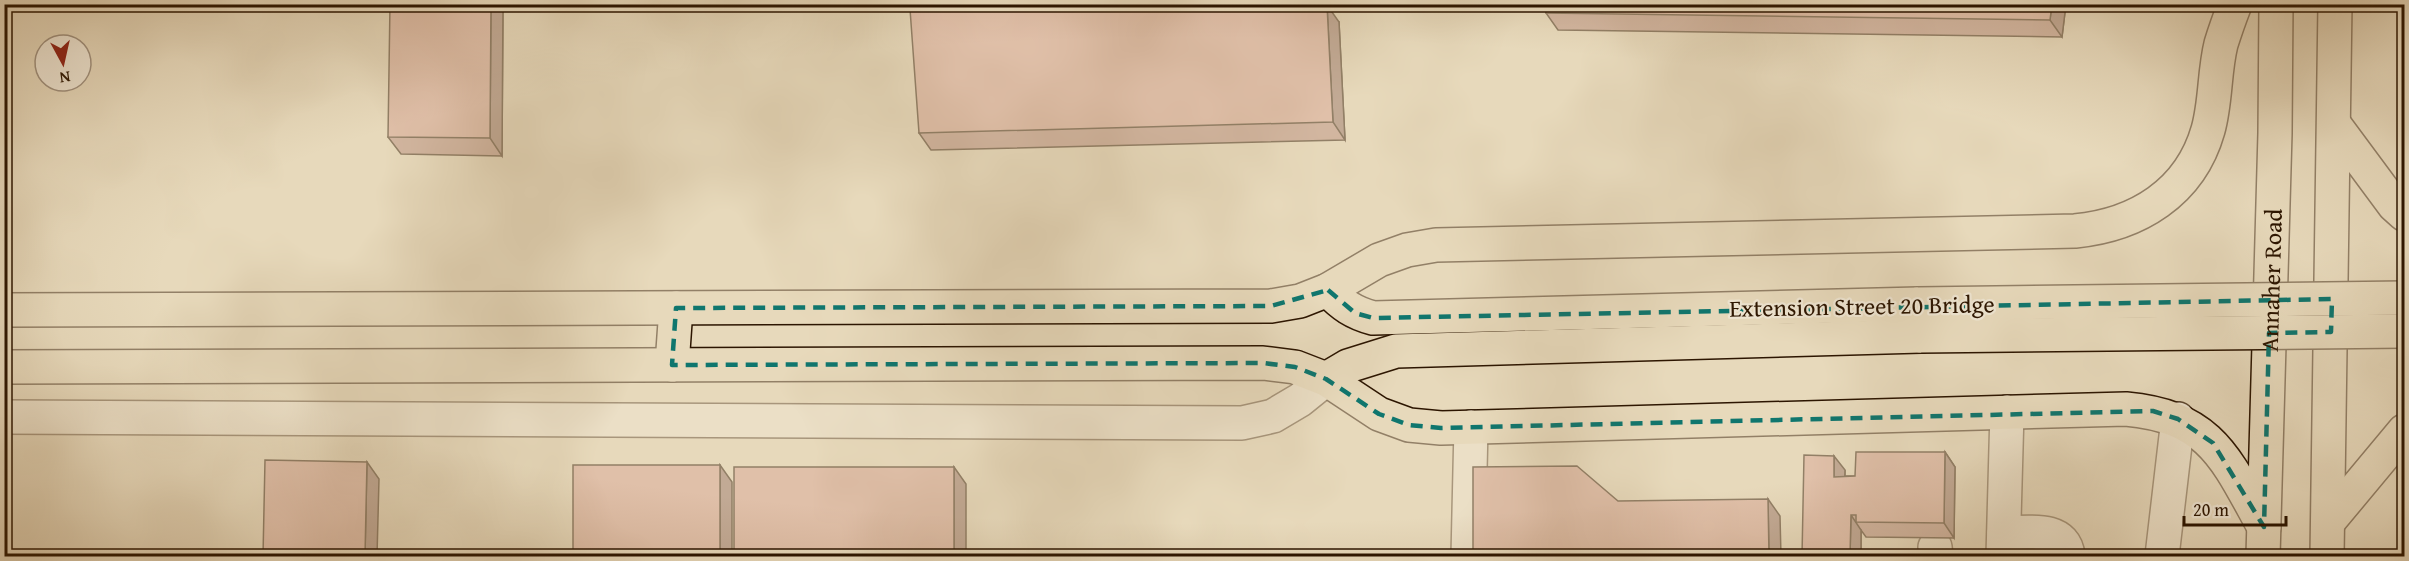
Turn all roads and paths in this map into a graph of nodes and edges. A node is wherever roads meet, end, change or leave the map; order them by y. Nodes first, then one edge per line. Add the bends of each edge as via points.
1 (2235, 4) edge
2 (2276, 4) edge
3 (2335, 4) edge
4 (2334, 124) junction
5 (2404, 214) edge
6 (1328, 290) junction
7 (2404, 298) edge
8 (676, 308) junction
9 (4, 310) edge
10 (2404, 331) edge
11 (672, 365) junction
12 (4, 367) edge
13 (1326, 379) junction
14 (2007, 412) junction
15 (4, 417) edge
16 (2178, 419) junction
17 (1471, 427) junction
18 (2404, 431) edge
19 (2329, 521) junction
20 (2263, 542) edge
21 (2003, 545) edge
22 (1468, 556) edge
23 (2068, 556) edge
24 (2162, 556) edge
25 (2327, 556) edge

1 - 6 main road via 2221,44 2208,129 2186,176 2147,210 2100,229 1436,245 1379,260
2 - 20 main road, Annaher Road
3 - 4 main road
4 - 5 main road
4 - 19 main road
6 - 7 main road, Extension Street 20 Bridge, bridge via 1355,313 1373,318 1918,304
6 - 8 main road via 1300,301 1271,306
8 - 9 main road
8 - 11 main road
10 - 13 main road, Extension Street 20 Bridge, bridge via 1921,336 1396,351 1348,366
11 - 12 main road
11 - 13 main road via 1263,363 1296,367
13 - 15 lane via 1274,416 1242,423
13 - 17 main road via 1379,414 1409,425
14 - 16 main road via 2126,409
14 - 17 main road
14 - 21 lane
16 - 20 main road via 2213,444 2229,464
16 - 24 lane
17 - 22 lane
18 - 19 main road
19 - 25 main road
21 - 23 lane via 2055,535 2063,540

